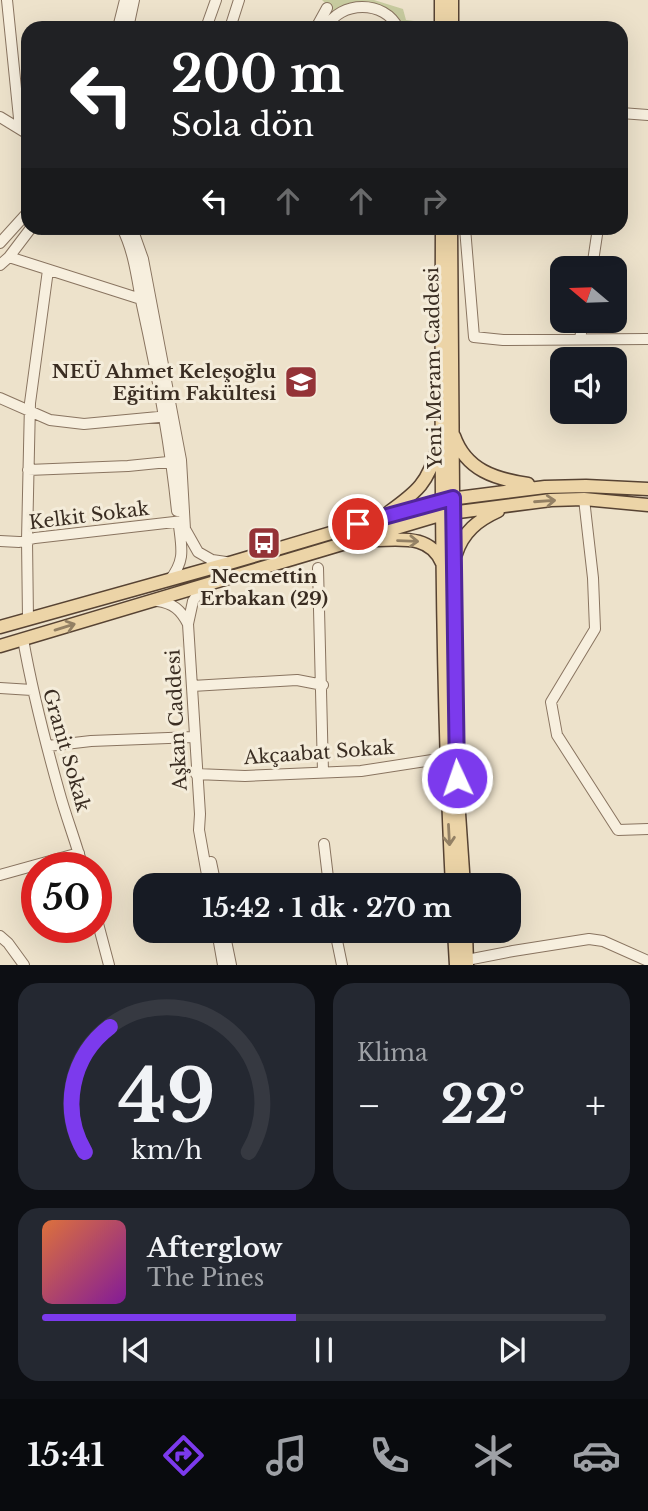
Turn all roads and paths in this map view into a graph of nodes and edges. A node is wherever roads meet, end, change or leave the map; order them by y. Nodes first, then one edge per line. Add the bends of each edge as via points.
1 (7, 0) edge
2 (125, 0) edge
3 (134, 0) edge
4 (216, 0) edge
5 (239, 0) edge
6 (449, 0) edge
7 (327, 7) edge
8 (120, 21) edge
9 (130, 21) edge
10 (208, 21) edge
11 (232, 21) edge
12 (395, 21) edge
13 (443, 21) edge
14 (451, 21) edge
15 (21, 108) edge
16 (628, 114) edge
17 (648, 115) edge
18 (0, 117) edge
19 (21, 129) edge
20 (21, 220) edge
21 (26, 235) edge
22 (124, 235) edge
23 (134, 235) edge
24 (442, 235) edge
25 (451, 235) edge
26 (466, 235) edge
27 (597, 235) edge
28 (0, 243) edge
29 (594, 256) edge
30 (9, 257) junction
31 (0, 265) edge
32 (48, 270) junction
33 (146, 301) junction
34 (581, 333) edge
35 (648, 339) edge
36 (580, 340) junction
37 (0, 398) edge
38 (30, 409) junction
39 (168, 416) junction
40 (447, 430) junction
41 (176, 461) junction
42 (28, 470) junction
43 (545, 487) junction
44 (648, 489) edge
45 (448, 499) junction
46 (584, 499) junction
47 (509, 505) junction
48 (648, 505) edge
49 (448, 513) junction
50 (379, 519) junction
51 (181, 521) junction
52 (358, 539) junction
53 (27, 540) junction
54 (0, 541) edge
55 (233, 562) junction
56 (318, 568) dead end
57 (449, 568) junction
58 (170, 580) junction
59 (204, 585) junction
60 (155, 600) junction
61 (28, 619) junction
62 (188, 624) junction
63 (0, 628) edge
64 (23, 639) junction
65 (0, 646) edge
66 (323, 685) junction
67 (192, 686) junction
68 (0, 688) edge
69 (32, 690) junction
70 (194, 737) junction
71 (48, 746) junction
72 (445, 758) junction
73 (323, 772) junction
74 (196, 774) junction
75 (200, 814) junction
76 (648, 829) edge
77 (324, 845) dead end
78 (79, 852) edge
79 (21, 868) edge
80 (207, 873) edge
81 (214, 873) edge
82 (327, 873) edge
83 (451, 873) edge
84 (463, 873) edge
85 (0, 874) edge
86 (0, 936) edge
87 (103, 943) edge
88 (219, 943) edge
89 (226, 943) edge
90 (337, 943) edge
91 (457, 943) edge
92 (465, 943) edge
93 (648, 961) edge
94 (463, 963) edge
95 (24, 965) edge
96 (109, 965) edge
97 (223, 965) edge
98 (231, 965) edge
99 (342, 965) edge

1 - 15 street
2 - 8 street
3 - 9 street
4 - 10 street
5 - 11 street
6 - 13 main road
6 - 14 main road
7 - 12 street via 363,2 386,10
16 - 17 street
18 - 19 street
20 - 28 street
21 - 30 street
22 - 33 street
23 - 33 street via 143,259
24 - 40 main road, Yeni Meram Caddesi
25 - 40 main road, Yeni Meram Caddesi
26 - 36 street via 474,337
27 - 29 street
30 - 31 street
30 - 32 street
32 - 33 street
32 - 38 street
33 - 39 street
34 - 36 street
35 - 36 street
37 - 38 street
38 - 39 street via 50,420 84,424
38 - 42 street
39 - 41 street
40 - 43 main road via 464,455 485,473
40 - 45 main road, Yeni Meram Caddesi
40 - 50 main road via 425,481
41 - 42 street
41 - 51 street
42 - 53 street
43 - 44 main road
43 - 45 main road
45 - 49 main road, Yeni Meram Caddesi
45 - 50 main road
47 -> 46 main road
46 - 48 main road
46 - 76 street via 595,629 551,702 557,735 618,830
47 - 49 main road
47 - 57 main road via 471,528
49 - 52 main road
49 - 57 main road, Yeni Meram Caddesi
50 - 55 main road
51 - 53 street, Kelkit Sokak
51 - 55 street via 198,552 212,560
51 - 58 street via 182,557
52 -> 57 main road via 418,541 434,548
52 - 59 main road
53 - 54 street, Kelkit Sokak
53 - 61 street
55 - 58 main road
56 - 66 street
57 - 72 main road, Yeni Meram Caddesi
57 - 84 main road, Yeni Meram Caddesi
58 - 61 main road
59 - 60 main road
59 - 62 street via 193,601
60 - 62 street via 174,606
64 -> 60 main road
61 - 63 main road
62 - 67 street, Aşkan Caddesi
64 - 65 main road
64 - 69 street, Granit Sokak
66 - 67 street via 297,680
66 - 73 street
67 - 70 street, Aşkan Caddesi
68 - 69 street
69 - 71 street, Granit Sokak
70 - 71 street
70 - 74 street, Aşkan Caddesi
71 - 78 street, Granit Sokak
72 - 73 street, Akçaabat Sokak
72 -> 83 main road, Yeni Meram Caddesi
73 - 74 street, Akçaabat Sokak
74 - 75 street, Aşkan Caddesi
75 - 80 street, Aşkan Caddesi
75 - 81 street, Aşkan Caddesi
77 - 82 street
79 - 85 street
86 - 95 street
87 - 96 street
88 - 97 street
89 - 98 street
90 - 99 street
91 - 94 main road
92 - 94 main road
93 - 94 street via 589,939

